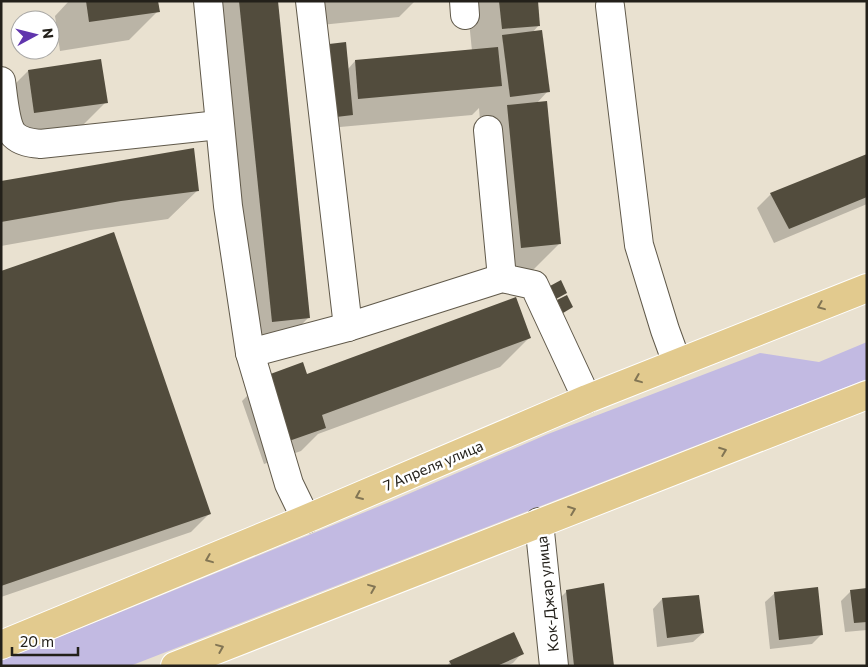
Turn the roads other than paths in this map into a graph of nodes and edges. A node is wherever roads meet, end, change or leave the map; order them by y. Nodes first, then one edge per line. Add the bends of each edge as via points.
1 (208, 1) edge
2 (310, 1) edge
3 (610, 6) dead end
4 (1, 81) edge
5 (219, 125) junction
6 (488, 130) dead end
7 (502, 278) junction
8 (867, 288) edge
9 (348, 327) junction
10 (250, 353) junction
11 (677, 363) junction
12 (867, 395) edge
13 (587, 399) junction
14 (306, 519) junction
15 (539, 522) junction
16 (1, 644) edge
17 (175, 666) edge
18 (554, 666) edge

1 - 5 street
2 - 9 street
3 - 11 street via 639,245
4 - 5 street via 9,127 14,135 30,143
5 - 10 street
6 - 7 street
7 - 9 street
7 - 13 street via 534,285
8 -> 11 main road, 7 Апреля улица
9 - 10 street
10 - 14 street via 289,484
11 -> 13 main road, 7 Апреля улица
15 -> 12 main road
13 -> 14 main road, 7 Апреля улица
14 -> 16 main road, 7 Апреля улица
17 -> 15 main road
15 - 18 street, Кок-Джар улица

